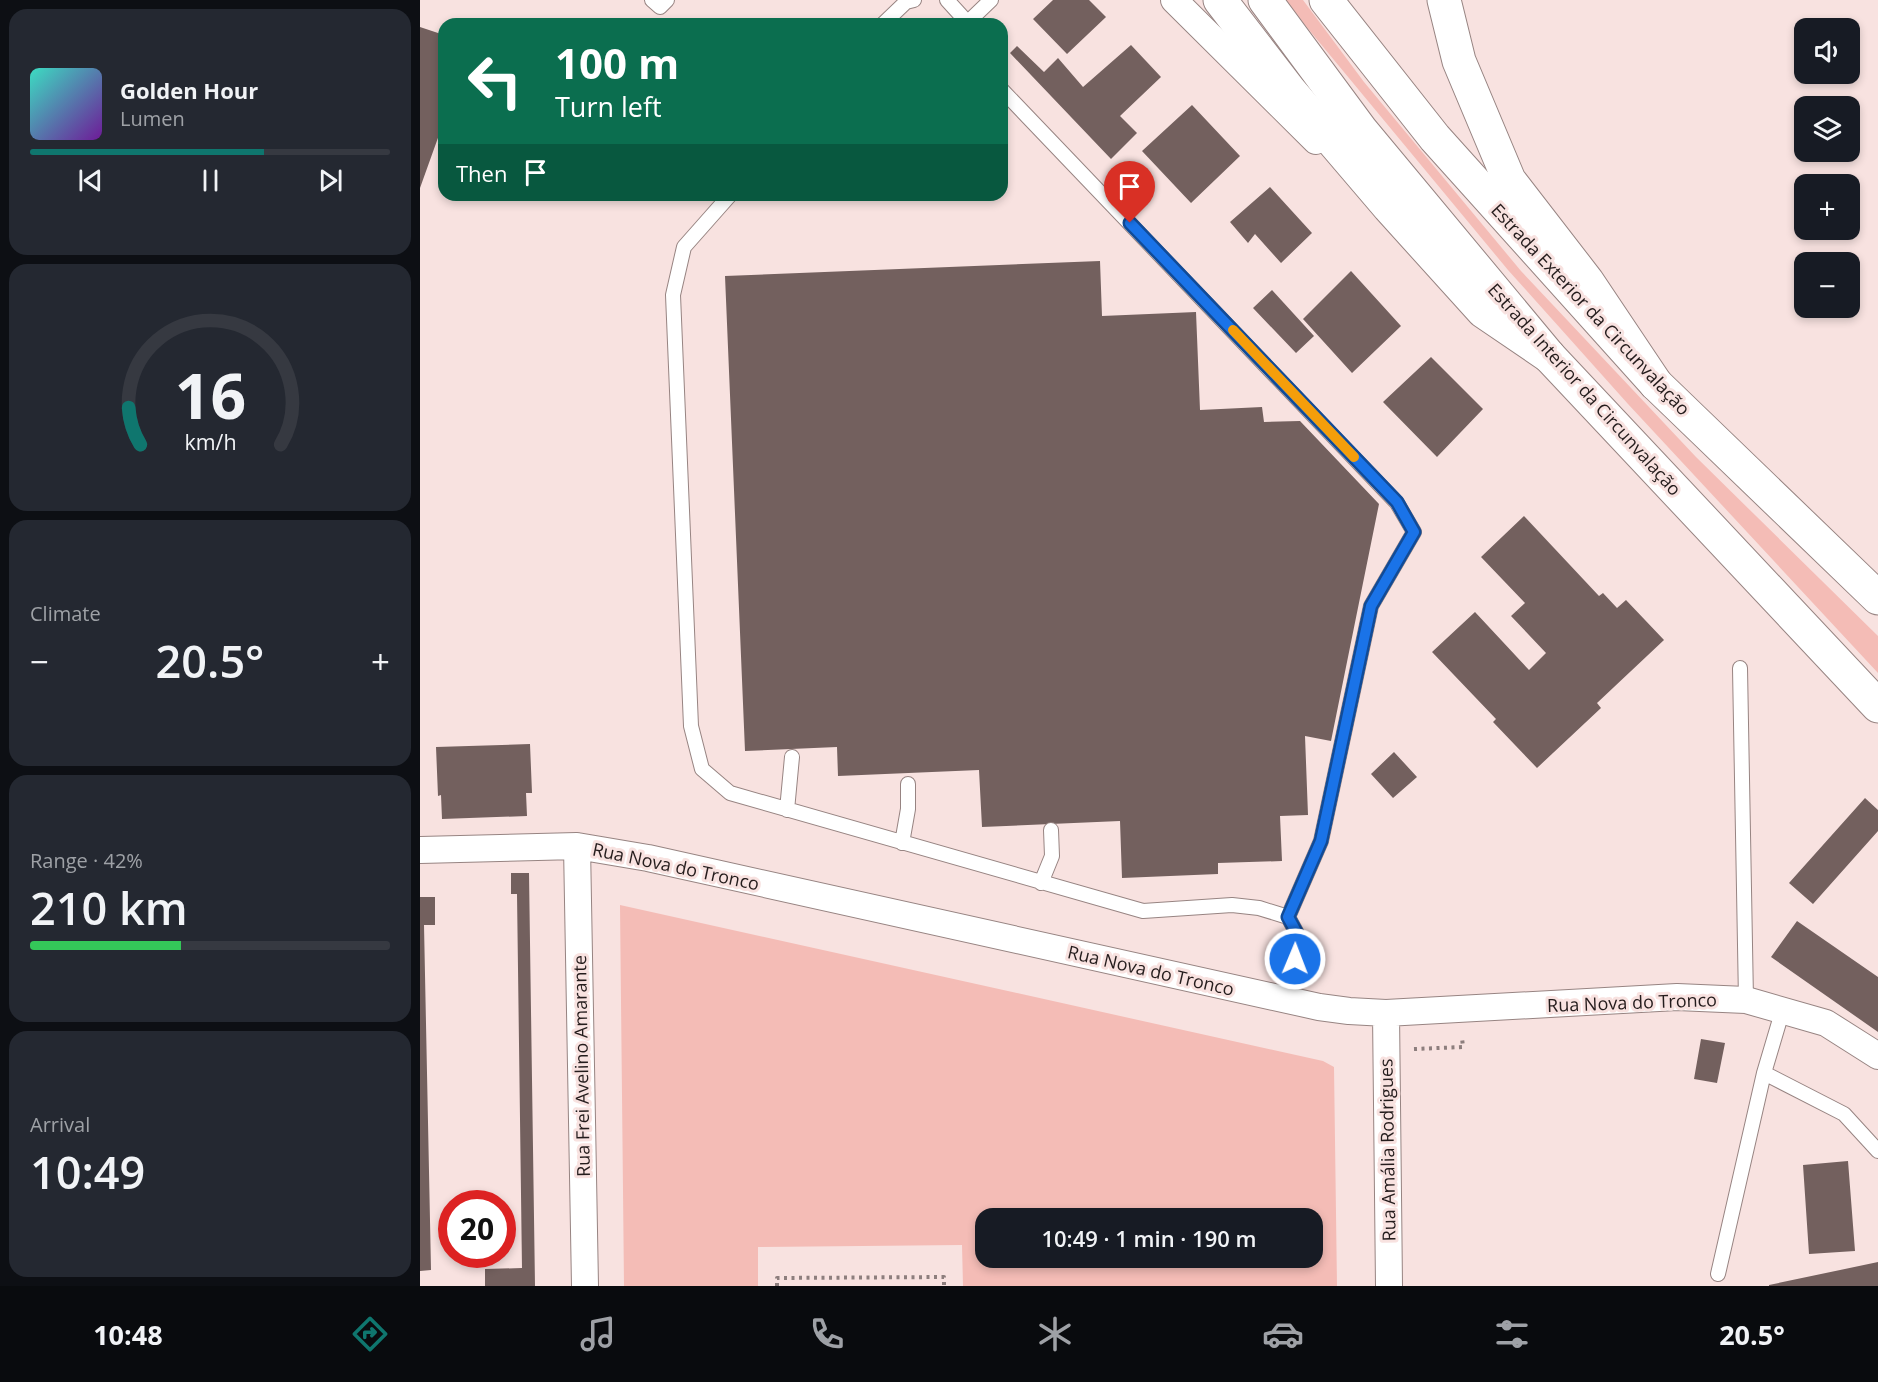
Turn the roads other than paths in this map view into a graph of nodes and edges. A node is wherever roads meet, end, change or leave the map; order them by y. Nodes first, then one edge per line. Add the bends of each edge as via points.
1 (914, 0) edge
2 (947, 0) edge
3 (991, 0) edge
4 (1174, 0) edge
5 (1220, 0) edge
6 (1265, 0) edge
7 (1326, 0) edge
8 (1444, 0) edge
9 (889, 18) edge
10 (963, 18) edge
11 (972, 18) edge
12 (1008, 96) edge
13 (725, 201) edge
14 (1389, 207) junction
15 (1549, 356) junction
16 (1656, 384) junction
17 (1878, 598) edge
18 (1740, 668) dead end
19 (1878, 706) edge
20 (792, 757) dead end
21 (908, 784) dead end
22 (787, 810) junction
23 (1051, 830) dead end
24 (902, 843) junction
25 (577, 846) junction
26 (420, 850) edge
27 (1041, 883) junction
28 (1288, 917) junction
29 (1285, 999) junction
30 (1746, 1000) junction
31 (1783, 1009) junction
32 (1386, 1013) junction
33 (1878, 1056) edge
34 (1764, 1073) junction
35 (1878, 1150) edge
36 (1718, 1274) dead end
37 (585, 1286) edge
38 (1389, 1286) edge

1 - 9 lane via 906,2
2 - 10 lane
3 - 11 lane
4 - 14 street via 1297,123
5 - 14 main road via 1290,91
6 - 15 main road, Estrada Interior da Circunvalação via 1361,130
7 - 16 main road, Estrada Exterior da Circunvalação via 1435,138
8 - 16 main road via 1459,61 1509,180 1587,281
12 - 28 lane via 1397,502 1414,532 1371,606 1321,841
13 - 22 lane via 684,248 673,295 691,726 702,769 730,793
14 - 15 main road via 1483,311
15 - 19 main road, Estrada Interior da Circunvalação
16 - 17 main road, Estrada Exterior da Circunvalação
18 - 30 lane
20 - 22 lane
21 - 24 lane
22 - 24 lane
23 - 27 lane via 1052,856
24 - 27 lane
25 - 26 street, Rua Nova do Tronco
25 - 29 street, Rua Nova do Tronco via 648,858
25 - 37 street, Rua Frei Avelino Amarante
27 - 28 lane via 1143,911 1232,905
28 - 29 lane via 1300,939
29 - 32 street, Rua Nova do Tronco via 1349,1011
30 - 31 street, Rua Nova do Tronco
30 - 32 street, Rua Nova do Tronco via 1677,997
31 - 33 street, Rua Nova do Tronco via 1826,1023
31 - 34 lane
32 - 38 street, Rua Amália Rodrigues
34 - 35 lane via 1844,1114
34 - 36 lane

